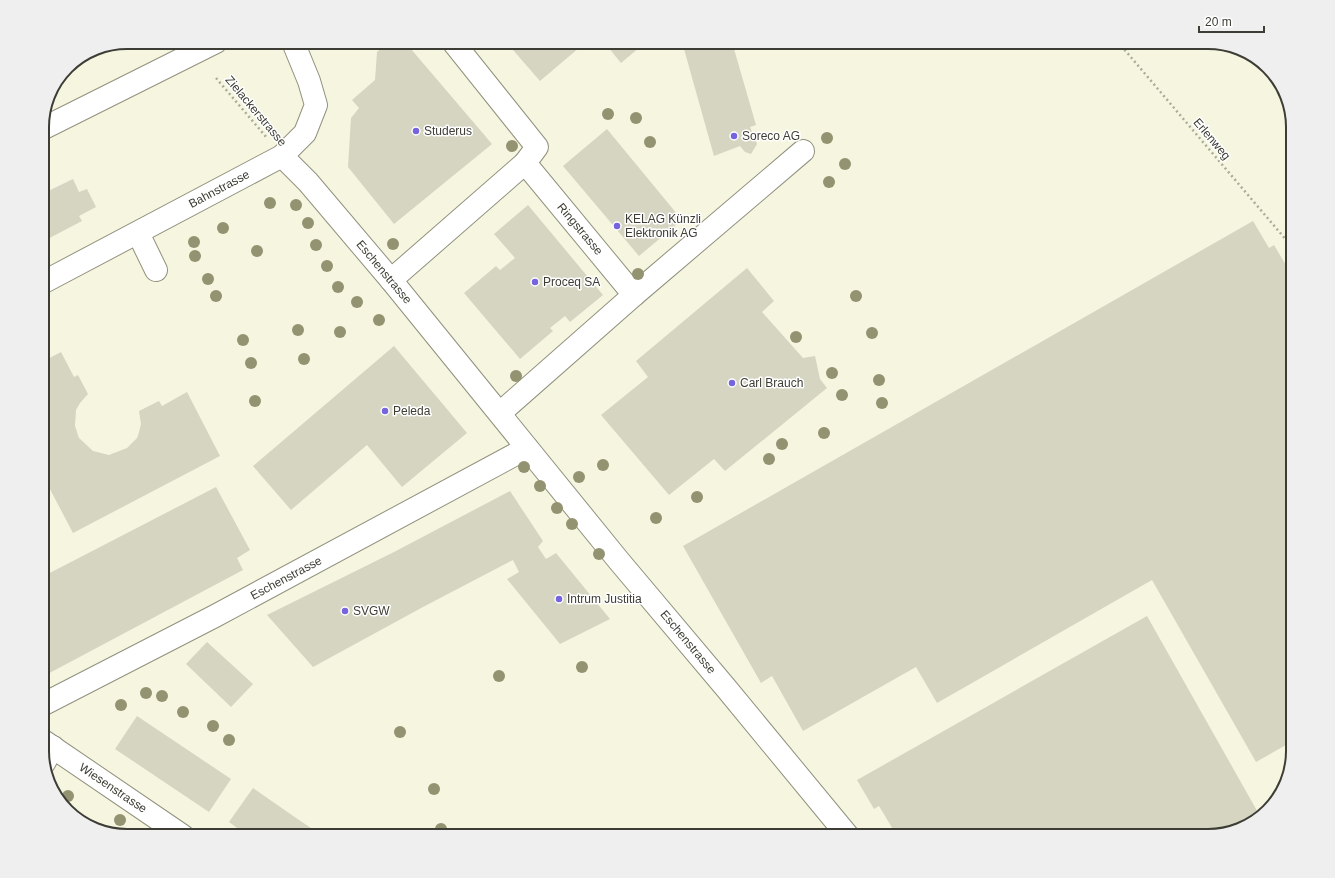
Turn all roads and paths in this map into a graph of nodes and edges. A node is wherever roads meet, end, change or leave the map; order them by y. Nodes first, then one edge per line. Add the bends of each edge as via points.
1 (202, 49) edge
2 (296, 49) edge
3 (459, 49) edge
4 (1124, 49) edge
5 (216, 78) dead end
6 (49, 126) edge
7 (803, 151) dead end
8 (282, 156) junction
9 (525, 163) junction
10 (138, 233) junction
11 (1286, 240) edge
12 (156, 270) dead end
13 (49, 279) edge
14 (391, 280) junction
15 (634, 295) junction
16 (500, 413) junction
17 (527, 448) junction
18 (49, 702) edge
19 (49, 751) edge
20 (172, 829) edge
21 (842, 829) edge

1 - 6 street
2 - 8 street, Bahnstrasse via 316,105 305,133
3 - 9 street via 537,147
4 - 11 path, Erlenweg
5 - 8 path, Zielackerstrasse
7 - 15 street
8 - 10 street, Bahnstrasse
8 - 14 street, Eschenstrasse via 308,182
9 - 14 street
9 - 15 street, Ringstrasse
10 - 12 street
10 - 13 street, Bahnstrasse
14 - 16 street, Eschenstrasse
15 - 16 street
16 - 17 street, Eschenstrasse
17 - 18 street, Eschenstrasse
17 - 21 street, Eschenstrasse
19 - 20 street, Wiesenstrasse

